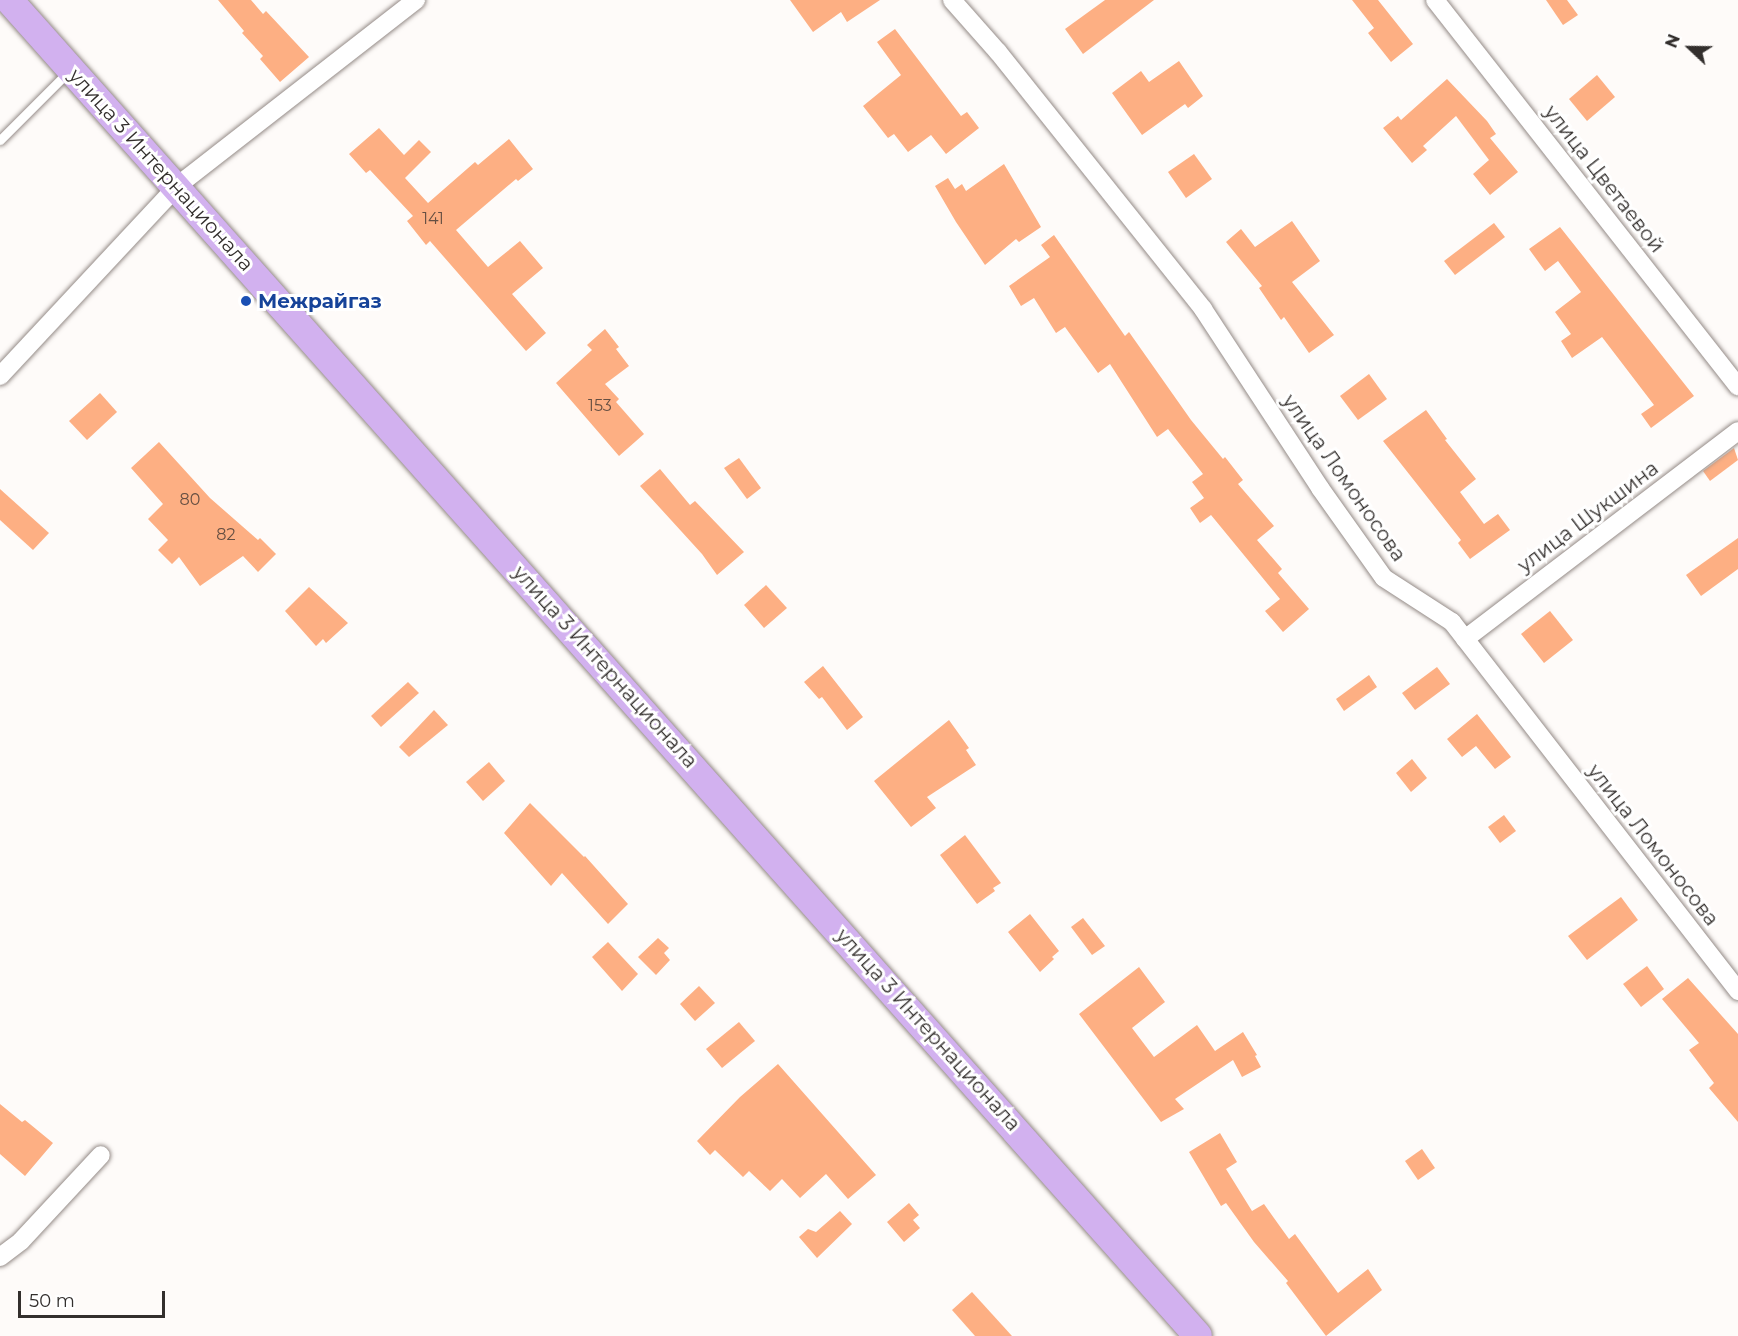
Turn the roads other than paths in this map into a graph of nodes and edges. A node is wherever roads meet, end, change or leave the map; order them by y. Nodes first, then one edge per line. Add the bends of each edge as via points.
1 (9, 0) edge
2 (416, 0) edge
3 (952, 0) edge
4 (1435, 0) edge
5 (70, 70) junction
6 (0, 140) edge
7 (177, 186) junction
8 (0, 376) edge
9 (1738, 386) edge
10 (1738, 431) edge
11 (1465, 639) junction
12 (1738, 991) edge
13 (100, 1155) dead end
14 (0, 1257) edge
15 (1198, 1336) edge

1 - 5 main road, улица 3 Интернационала
2 - 7 street
3 - 11 street, улица Ломоносова via 1203,309 1384,578 1452,622
4 - 9 street, улица Цветаевой
5 - 6 lane
5 - 7 main road, улица 3 Интернационала
7 - 8 street
7 - 15 main road, улица 3 Интернационала
10 - 11 street, улица Шукшина
11 - 12 street, улица Ломоносова
13 - 14 street via 21,1241

